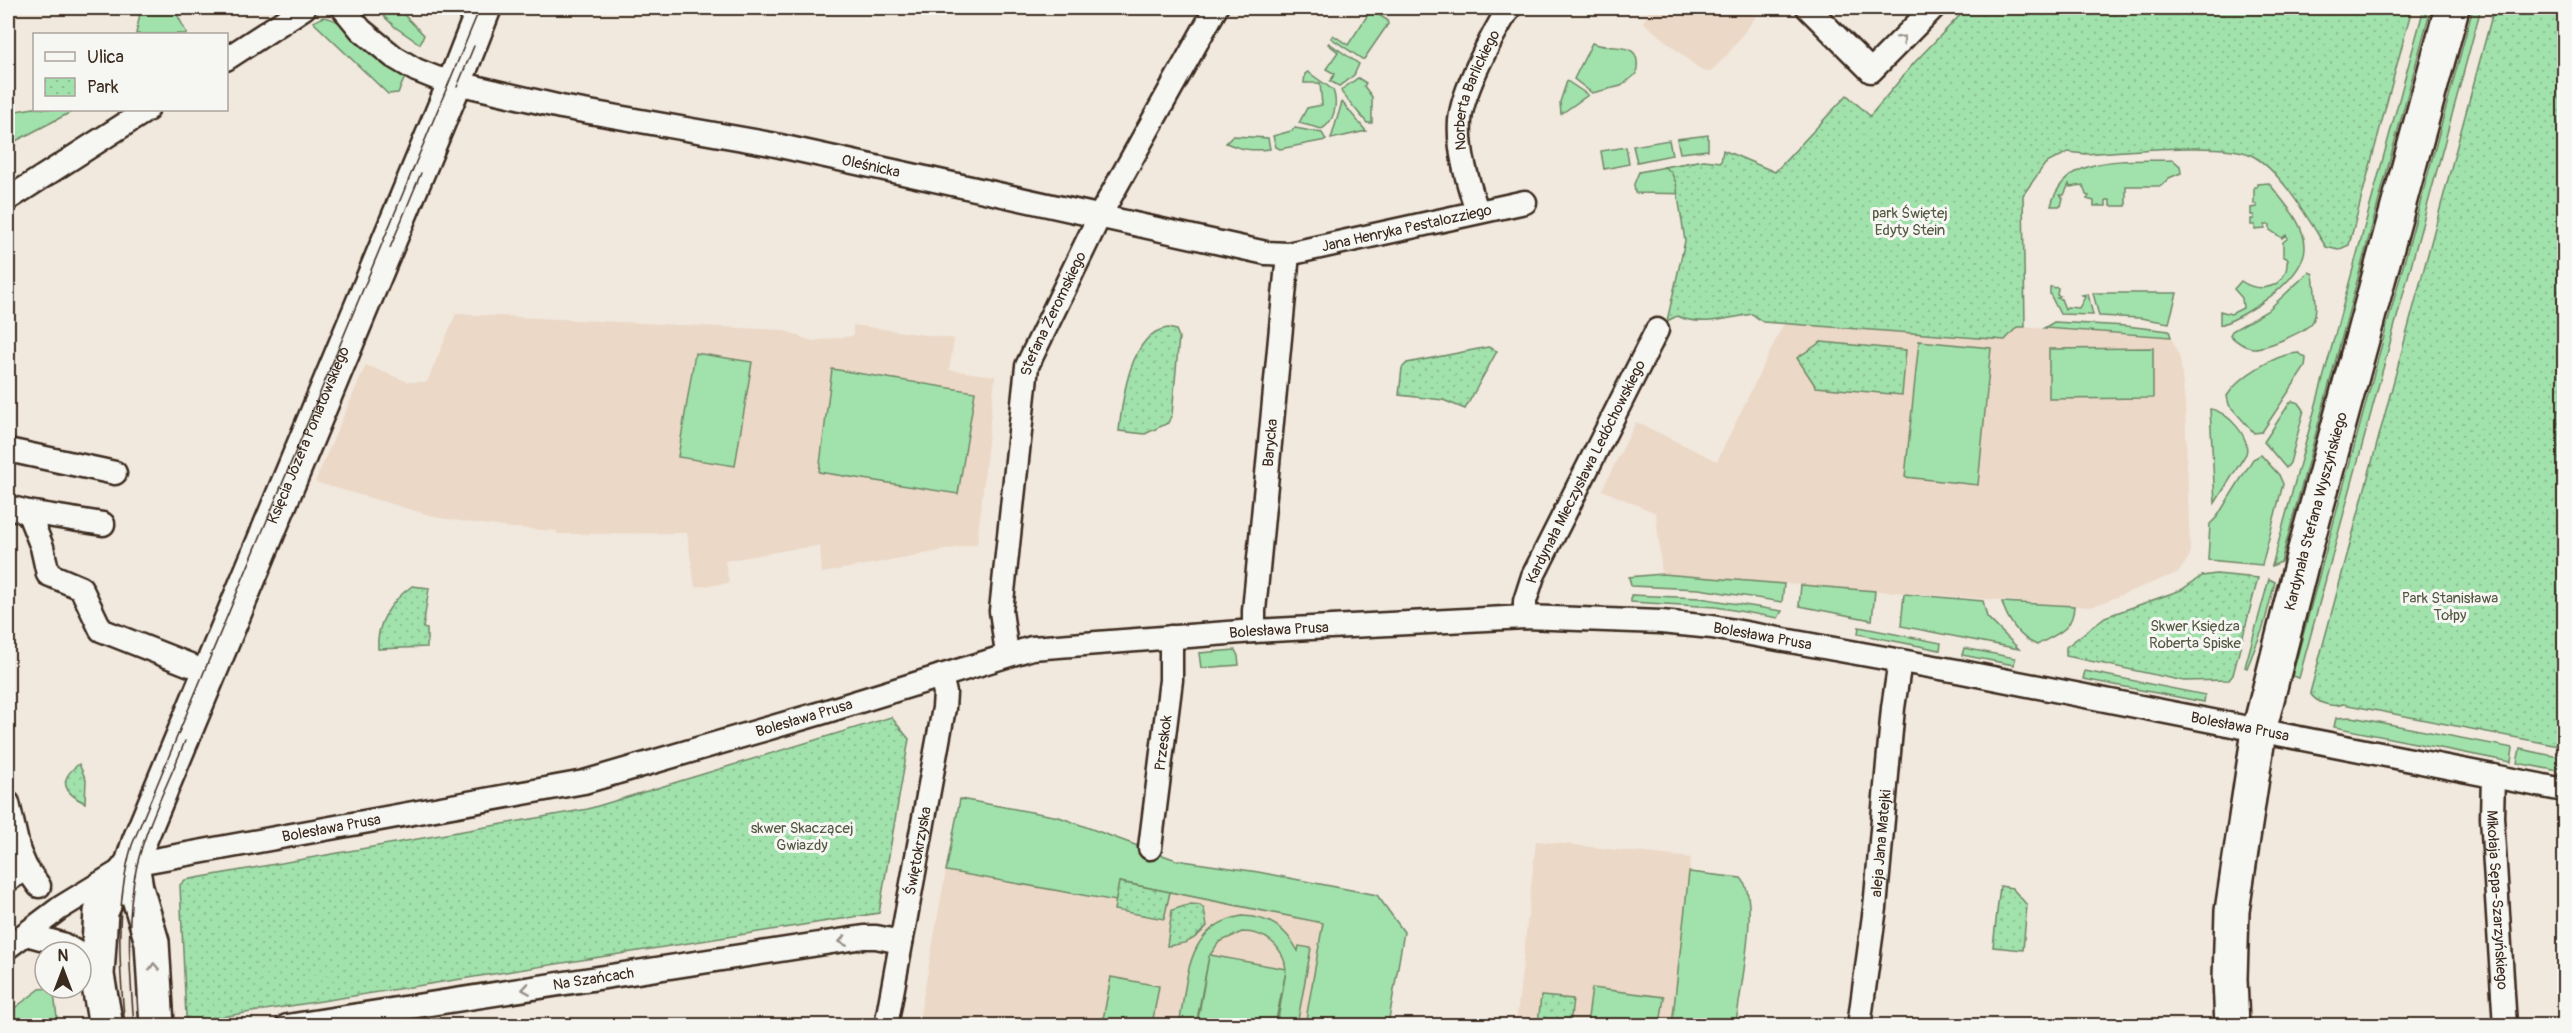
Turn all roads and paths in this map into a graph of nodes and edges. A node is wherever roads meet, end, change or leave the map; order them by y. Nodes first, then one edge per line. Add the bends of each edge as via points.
1 (304, 8) edge
2 (343, 8) edge
3 (484, 8) edge
4 (1216, 8) edge
5 (1509, 8) edge
6 (1808, 8) edge
7 (1933, 8) edge
8 (2452, 8) edge
9 (228, 58) edge
10 (455, 82) junction
11 (145, 111) edge
12 (8, 199) edge
13 (1525, 202) dead end
14 (1477, 211) junction
15 (1099, 217) junction
16 (1288, 254) junction
17 (1656, 330) dead end
18 (8, 450) edge
19 (115, 473) dead end
20 (18, 509) edge
21 (103, 524) dead end
22 (1525, 616) junction
23 (1254, 631) junction
24 (1171, 637) junction
25 (1007, 654) junction
26 (1900, 661) junction
27 (190, 665) dead end
28 (941, 676) junction
29 (2259, 731) junction
30 (2493, 776) junction
31 (2565, 790) edge
32 (8, 803) edge
33 (1150, 848) dead end
34 (132, 864) junction
35 (8, 880) edge
36 (17, 940) edge
37 (92, 940) edge
38 (33, 941) edge
39 (901, 942) junction
40 (93, 986) edge
41 (106, 1026) edge
42 (157, 1026) edge
43 (287, 1026) edge
44 (886, 1026) edge
45 (1859, 1026) edge
46 (2232, 1026) edge
47 (2505, 1026) edge

1 - 9 street
2 - 10 street, Oleśnicka via 394,57 416,70
3 - 10 street, Księcia Józefa Poniatowskiego
4 - 15 street, Stefana Żeromskiego
5 - 14 street, Norberta Barlickiego via 1491,38 1460,119 1463,159
6 -> 7 street via 1871,71
8 - 29 street, Kardynała Stefana Wyszyńskiego
10 - 15 street, Oleśnicka via 561,107 771,144
10 - 34 street, Księcia Józefa Poniatowskiego
11 - 12 street
13 - 14 street, Jana Henryka Pestalozziego
14 - 16 street, Jana Henryka Pestalozziego
15 - 16 street, Oleśnicka via 1266,253
15 - 25 street, Stefana Żeromskiego via 1028,366 1001,611
16 - 23 street, Barycka
17 - 22 street, Kardynała Mieczysława Ledóchowskiego via 1533,576
18 - 19 street
20 - 21 street
20 - 27 street via 42,547 48,574 81,588 101,630
22 - 23 street, Bolesława Prusa
22 - 26 street, Bolesława Prusa via 1712,627
23 - 24 street, Bolesława Prusa
24 - 25 street, Bolesława Prusa via 1032,648
24 - 33 street, Przeskok via 1171,680
25 - 28 street, Bolesława Prusa
26 - 29 street, Bolesława Prusa
26 - 45 street, aleja Jana Matejki
28 - 34 street, Bolesława Prusa via 584,782
28 - 39 street, Świętokrzyska via 944,708
29 - 30 street, Bolesława Prusa
29 - 46 street, Kardynała Stefana Wyszyńskiego via 2232,911
30 - 31 street, Bolesława Prusa
30 - 47 street, Mikołaja Sępa-Szarzyńskiego via 2492,818
32 - 35 street via 19,852 32,877
34 - 36 street, Bolesława Prusa via 99,882
34 - 37 street via 108,896
42 -> 34 street via 152,942
36 - 38 street, Bolesława Prusa
39 -> 43 street, Na Szańcach via 864,938
39 - 44 street, Świętokrzyska
40 - 41 street

